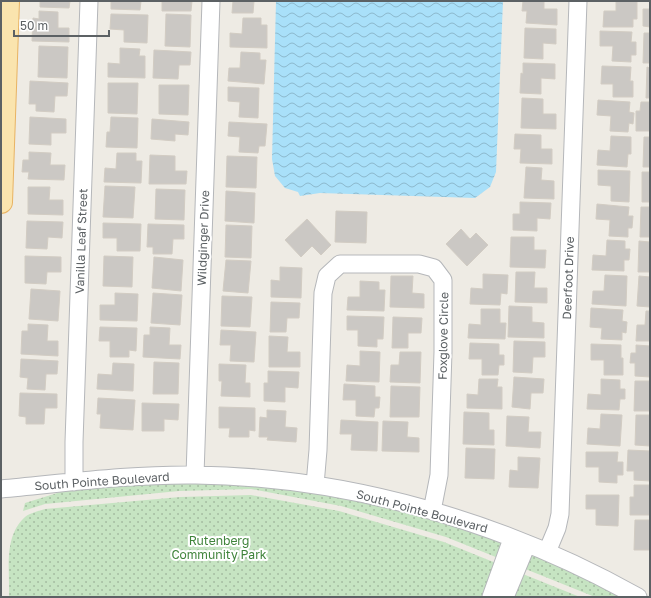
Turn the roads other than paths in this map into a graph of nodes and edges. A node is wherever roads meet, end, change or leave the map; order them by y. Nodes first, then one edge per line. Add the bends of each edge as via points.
1 (8, 1) edge
2 (89, 1) edge
3 (211, 1) edge
4 (578, 1) edge
5 (2, 151) edge
6 (1, 202) edge
7 (195, 475) junction
8 (74, 482) junction
9 (315, 485) junction
10 (1, 489) edge
11 (432, 512) junction
12 (519, 542) junction
13 (547, 552) junction
14 (491, 597) edge
15 (505, 597) edge
16 (638, 597) edge

1 - 5 main road
2 - 8 street, Vanilla Leaf Street
3 - 7 street, Wildginger Drive
4 - 13 street, Deerfoot Drive via 560,514
5 - 6 main road
7 - 8 street, South Pointe Boulevard via 150,475
7 - 9 street, South Pointe Boulevard
8 - 10 street, South Pointe Boulevard
9 - 11 street, South Pointe Boulevard
9 - 11 street, Foxglove Circle via 324,292 327,276 340,264 419,264 434,268 444,280 439,475
11 - 12 street, South Pointe Boulevard
12 - 13 street, South Pointe Boulevard
12 - 14 street
12 - 15 street
13 - 16 street, South Pointe Boulevard

